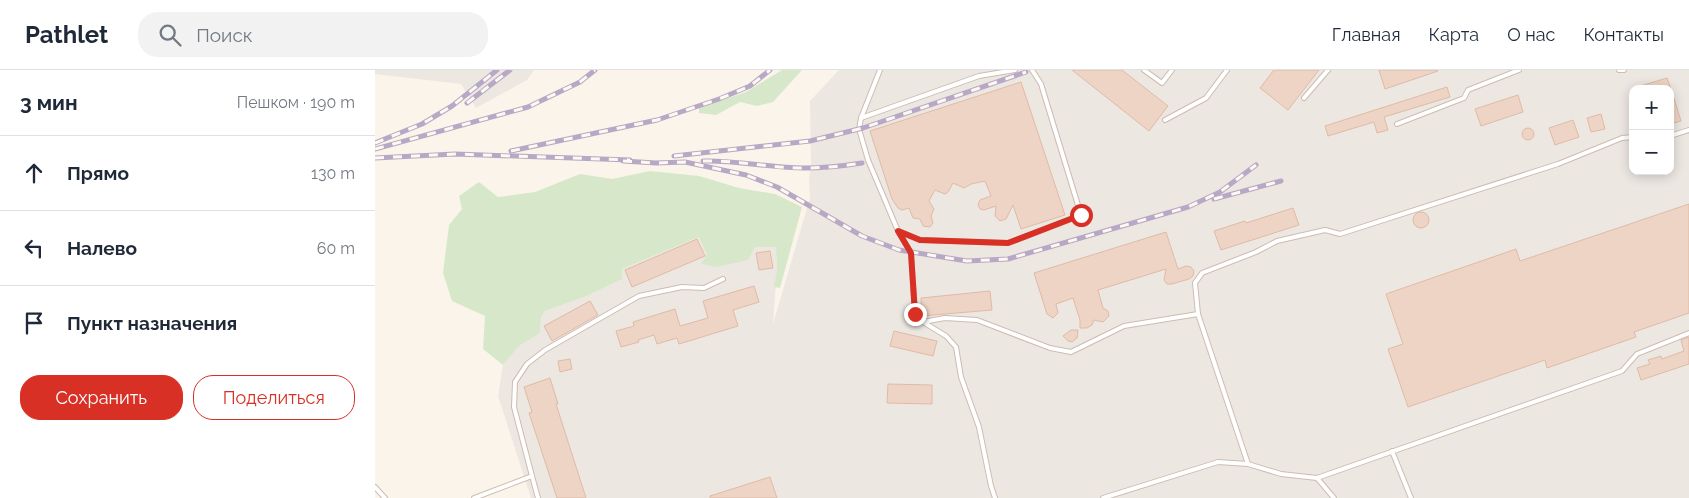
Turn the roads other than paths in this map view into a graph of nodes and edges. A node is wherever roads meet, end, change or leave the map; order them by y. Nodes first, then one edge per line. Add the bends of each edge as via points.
1 (880, 70) edge
2 (1015, 70) edge
3 (1032, 70) edge
4 (1144, 70) edge
5 (1172, 70) edge
6 (1227, 70) edge
7 (1328, 70) edge
8 (1519, 70) edge
9 (1619, 70) edge
10 (1624, 70) edge
11 (1304, 98) dead end
12 (861, 118) junction
13 (1165, 120) dead end
14 (1397, 124) dead end
15 (1689, 130) edge
16 (1674, 135) edge
17 (1629, 137) edge
18 (898, 231) junction
19 (723, 278) dead end
20 (1198, 314) junction
21 (923, 322) junction
22 (1689, 333) edge
23 (1392, 451) junction
24 (1248, 464) junction
25 (531, 476) junction
26 (1317, 478) junction
27 (375, 487) edge
28 (385, 498) edge
29 (474, 498) edge
30 (538, 498) edge
31 (995, 498) edge
32 (1103, 498) edge
33 (1334, 498) edge
34 (1411, 498) edge

1 - 12 lane
2 - 12 lane via 979,76
3 - 18 lane via 1041,84 1081,215 1008,243 920,240
4 - 5 lane via 1162,83
6 - 13 lane via 1206,98
7 - 11 lane
8 - 14 lane via 1469,90 1463,98
9 - 10 lane
12 - 18 lane via 859,130 868,160
15 - 16 lane
17 - 20 lane via 1558,164 1340,234 1325,230 1277,241 1202,273 1195,283
18 - 21 lane via 911,253 915,314
19 - 25 lane via 704,288 681,287 639,296 545,350 527,364 515,382 514,407
20 - 21 lane via 1124,326 1071,352 1050,348 977,320 945,318
20 - 24 lane
21 - 31 lane via 946,336 956,347 961,377 979,427
22 - 23 lane via 1637,354 1622,370
23 - 26 lane
23 - 34 lane
24 - 26 lane via 1281,474
24 - 32 lane via 1218,462
25 - 29 lane
25 - 30 lane
26 - 33 lane
27 - 28 lane

